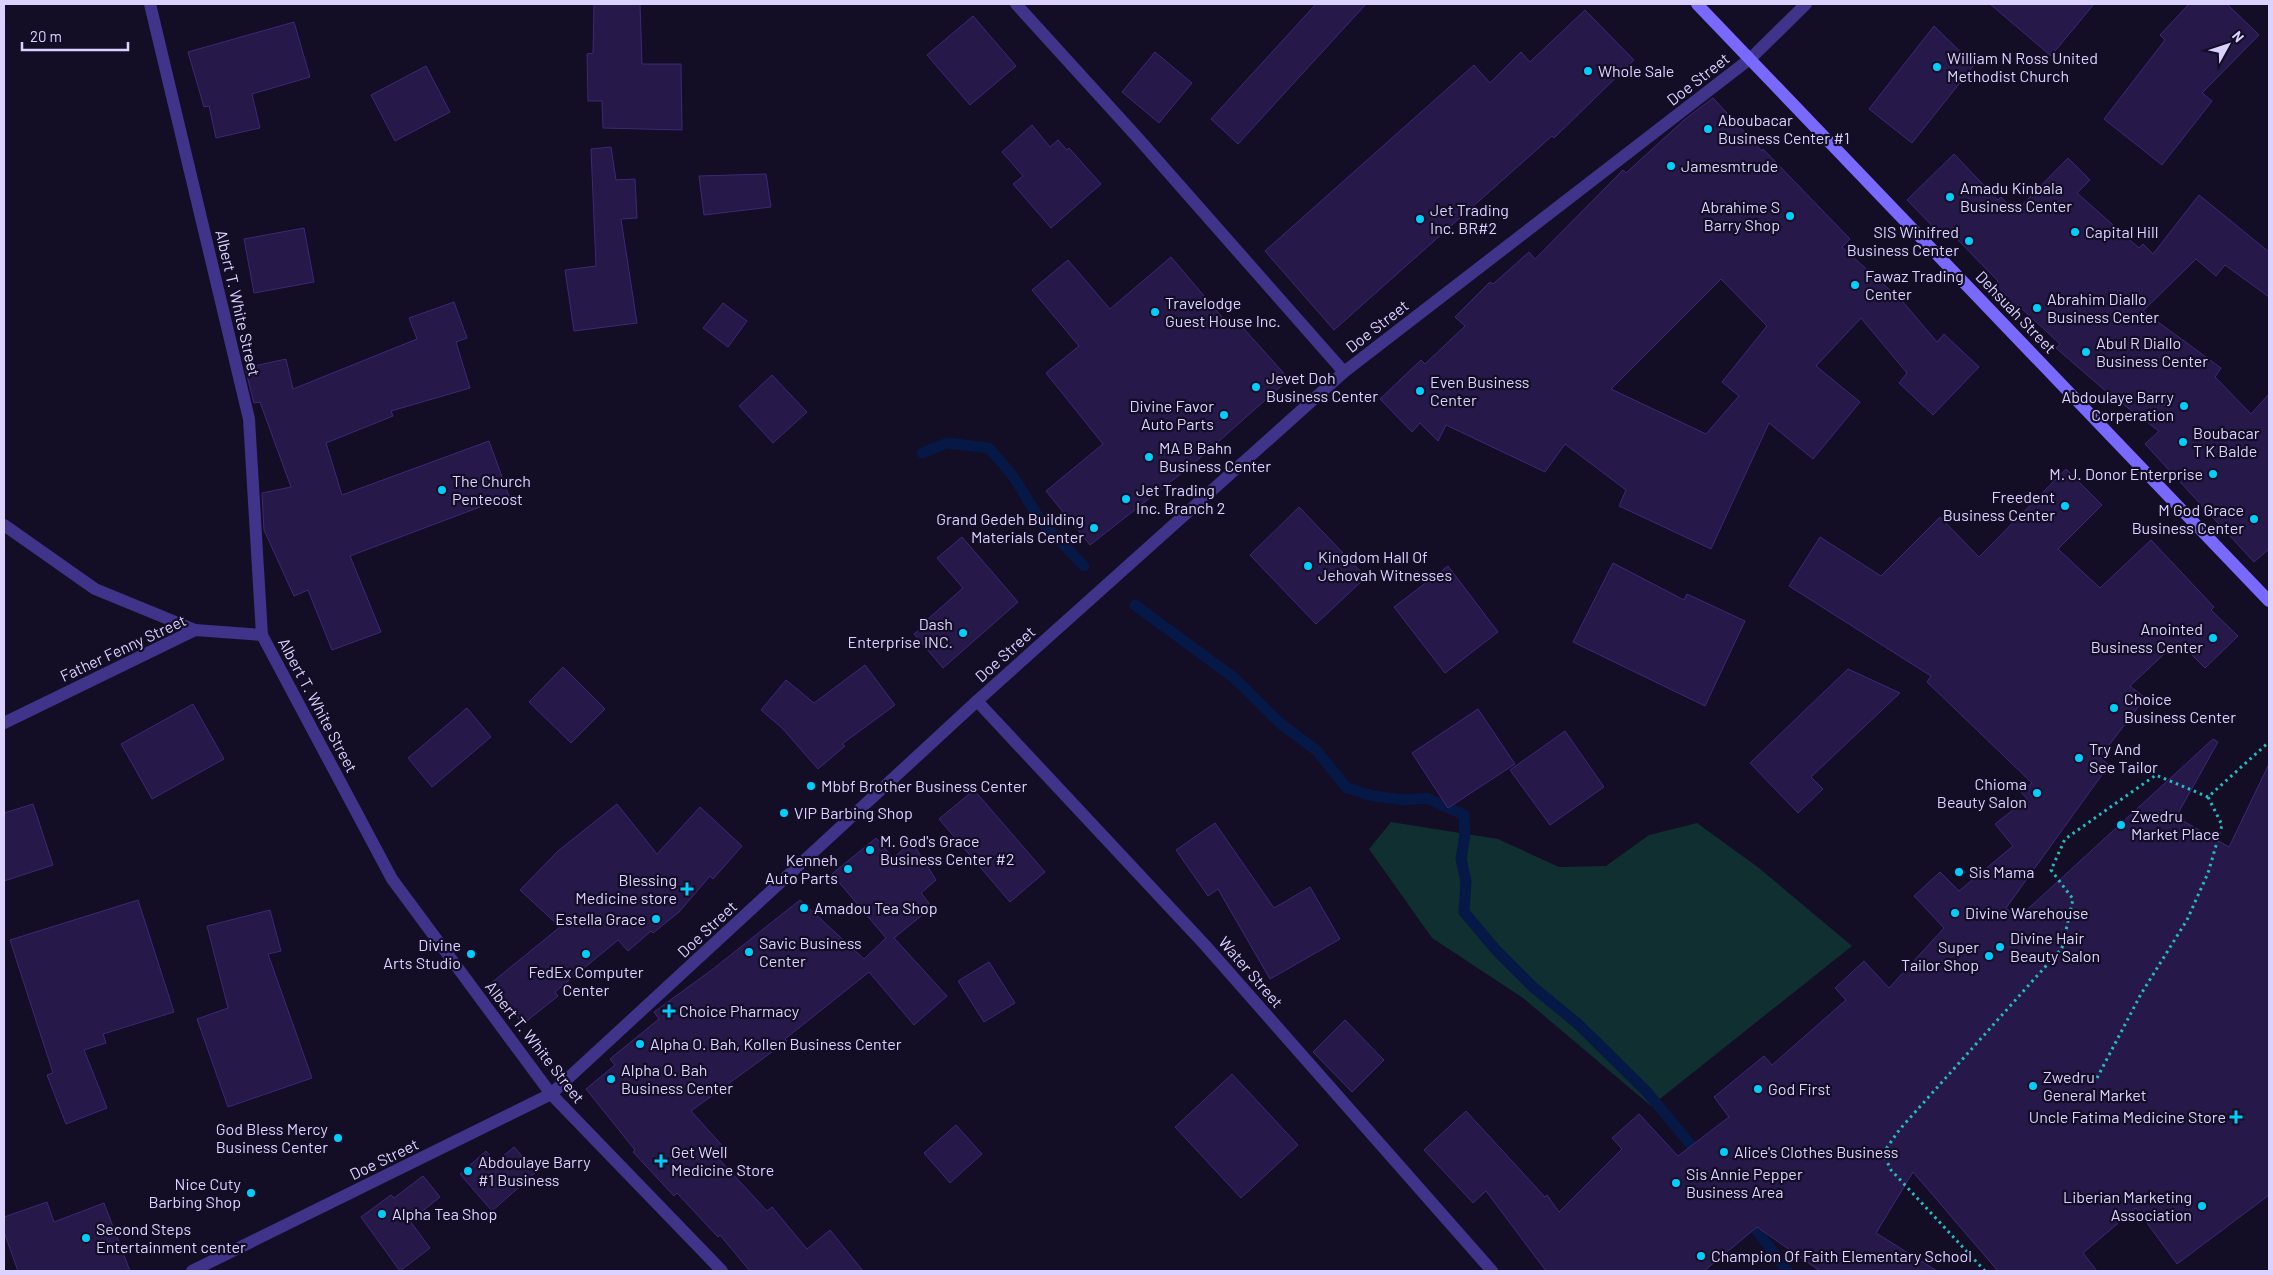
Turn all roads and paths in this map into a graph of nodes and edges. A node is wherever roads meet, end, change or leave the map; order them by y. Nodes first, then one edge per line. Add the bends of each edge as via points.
1 (150, 4) edge
2 (1016, 4) edge
3 (1697, 4) edge
4 (1806, 4) edge
5 (1751, 58) junction
6 (1344, 372) junction
7 (4, 525) edge
8 (2269, 601) edge
9 (195, 630) junction
10 (262, 635) junction
11 (977, 701) junction
12 (4, 723) edge
13 (2269, 742) edge
14 (2208, 797) junction
15 (2097, 1078) dead end
16 (551, 1094) junction
17 (192, 1271) edge
18 (722, 1271) edge
19 (1492, 1271) edge
20 (1985, 1271) edge

1 - 10 street, Albert T. White Street via 249,419
2 - 6 street
3 - 5 street, Dehsuah Street
4 - 5 street, Doe Street
5 - 6 street, Doe Street
5 - 8 street, Dehsuah Street
6 - 11 street, Doe Street
7 - 9 street via 95,589
9 - 10 street, Father Fenny Street
9 - 12 street, Father Fenny Street
10 - 16 street, Albert T. White Street via 392,878
11 - 16 street, Doe Street
11 - 19 street, Water Street via 1205,945
13 - 14 path
14 - 15 path via 2222,825 2208,873 2187,920 2141,994
14 - 20 path via 2156,775 2064,838 2050,870 2073,899 2062,948 1900,1129 1883,1153 1891,1170
16 - 17 street, Doe Street
16 - 18 street, Albert T. White Street

